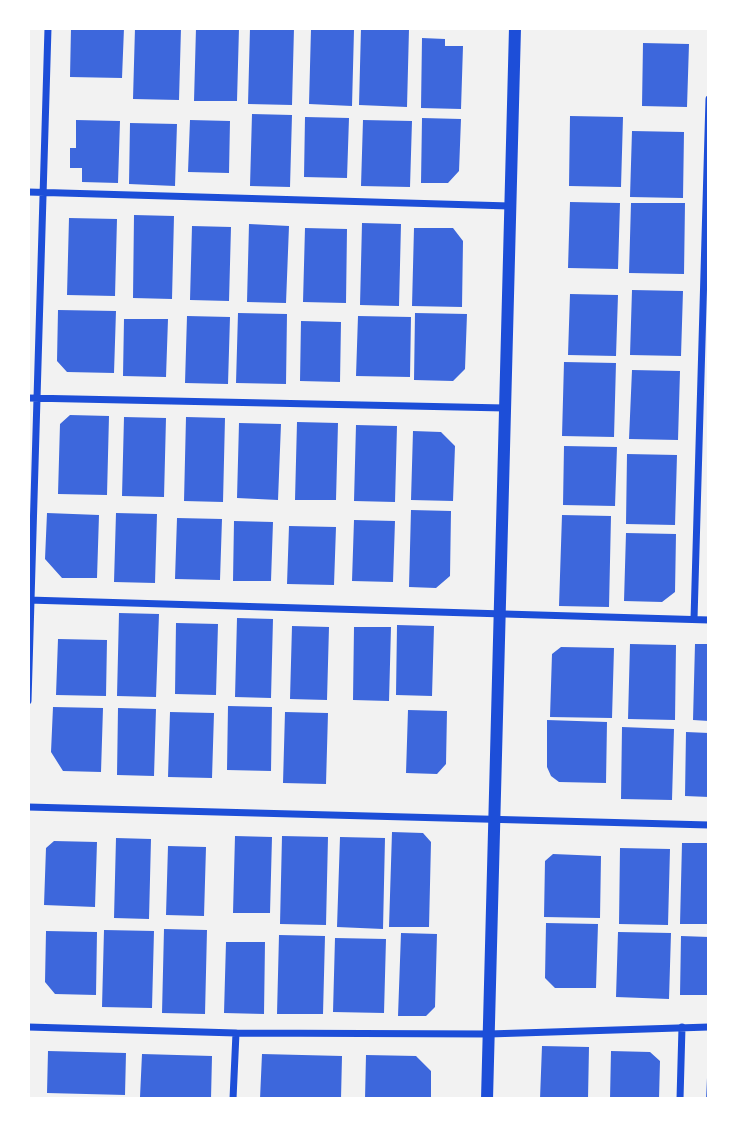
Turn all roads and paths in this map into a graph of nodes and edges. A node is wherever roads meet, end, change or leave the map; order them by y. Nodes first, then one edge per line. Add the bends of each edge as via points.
1 (48, 28) edge
2 (515, 28) edge
3 (709, 99) edge
4 (28, 192) edge
5 (43, 192) junction
6 (510, 206) junction
7 (28, 398) edge
8 (37, 398) junction
9 (505, 408) junction
10 (30, 600) edge
11 (499, 614) junction
12 (694, 619) junction
13 (709, 620) edge
14 (28, 701) edge
15 (28, 807) edge
16 (494, 819) junction
17 (709, 825) edge
18 (28, 1027) edge
19 (682, 1027) junction
20 (709, 1027) edge
21 (236, 1033) junction
22 (489, 1034) junction
23 (233, 1099) edge
24 (487, 1099) edge
25 (680, 1099) edge

1 - 5 street
2 - 6 street
3 - 12 street
4 - 5 street
5 - 6 street
5 - 8 street
6 - 9 street
7 - 8 street
8 - 9 street
8 - 10 street
9 - 11 street
10 - 11 street
10 - 14 street
11 - 12 street
11 - 16 street
12 - 13 street
15 - 16 street
16 - 17 street
16 - 22 street
18 - 21 street
19 - 20 street
19 - 22 street
19 - 25 street
21 - 22 street
21 - 23 street
22 - 24 street

